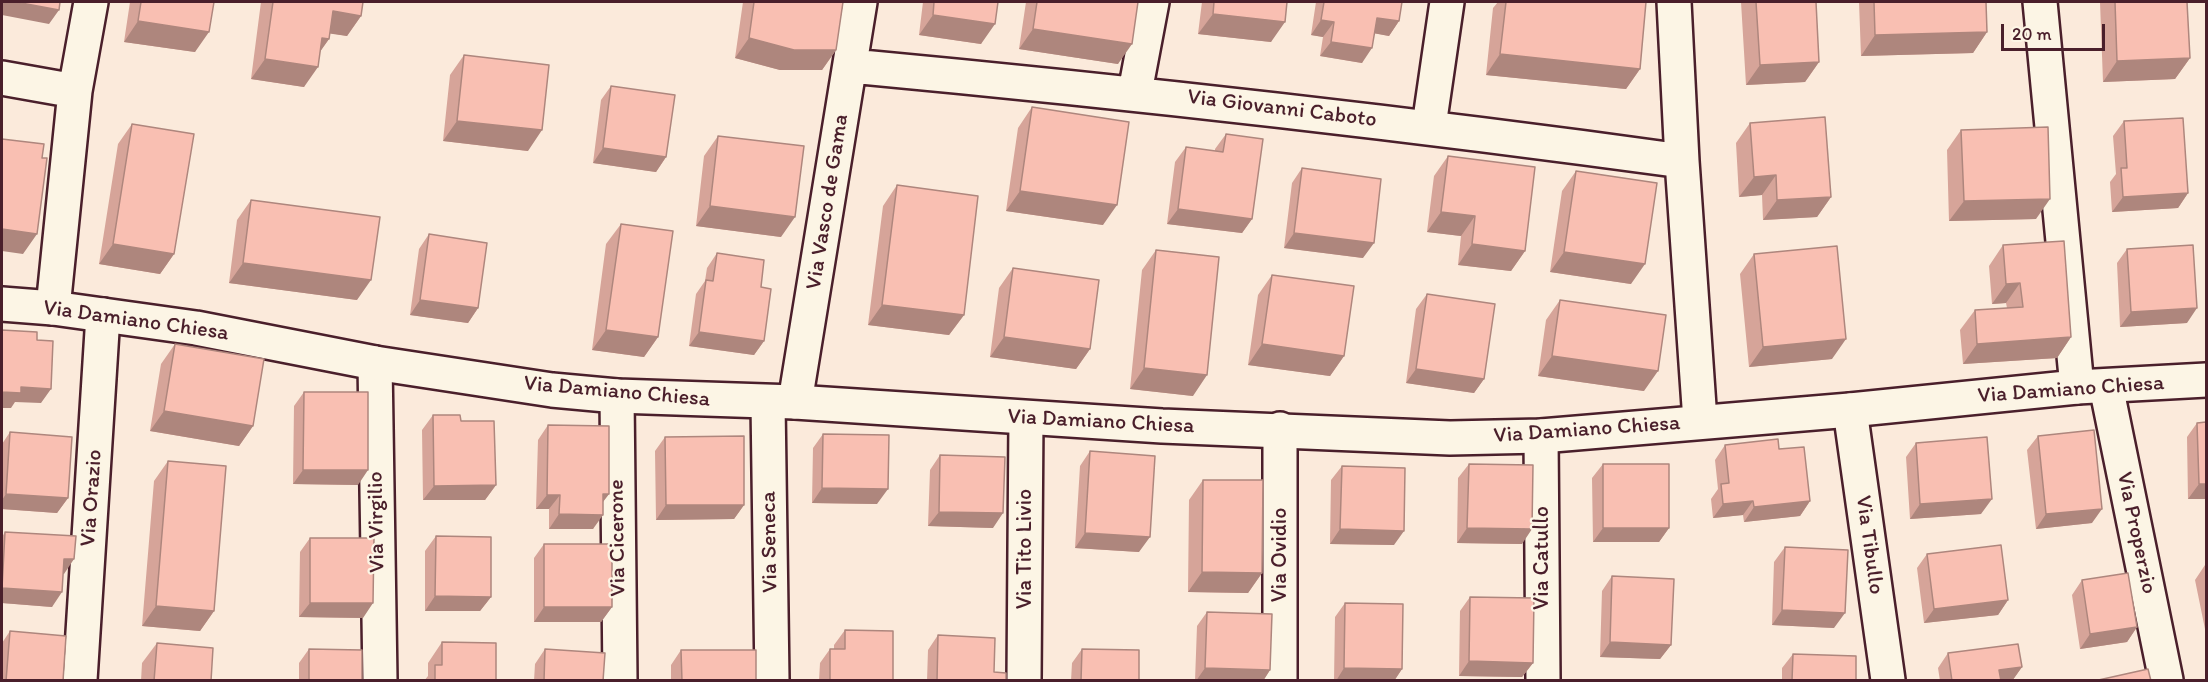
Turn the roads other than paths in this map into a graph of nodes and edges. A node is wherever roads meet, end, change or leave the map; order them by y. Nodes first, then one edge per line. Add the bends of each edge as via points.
1 (91, 2) edge
2 (860, 2) edge
3 (1152, 2) edge
4 (1447, 2) edge
5 (1674, 2) edge
6 (2040, 2) edge
7 (851, 66) junction
8 (2, 78) edge
9 (75, 91) junction
10 (1135, 92) junction
11 (1429, 126) junction
12 (1682, 161) junction
13 (2, 304) edge
14 (53, 308) junction
15 (103, 315) junction
16 (375, 363) junction
17 (2206, 380) edge
18 (2092, 387) junction
19 (617, 396) junction
20 (781, 402) junction
21 (1850, 410) junction
22 (1026, 418) junction
23 (1700, 421) junction
24 (1280, 429) junction
25 (1541, 436) junction
26 (80, 681) edge
27 (380, 681) edge
28 (620, 681) edge
29 (772, 681) edge
30 (1024, 681) edge
31 (1280, 681) edge
32 (1543, 681) edge
33 (1888, 681) edge
34 (2166, 681) edge

1 - 9 street
2 - 7 street, Via Vasco de Gama
3 - 10 street
4 - 11 street
5 - 12 street
6 - 18 street, Via Properzio
7 - 10 street, Via Giovanni Caboto
7 - 20 street, Via Vasco de Gama
8 - 9 street
9 - 14 street
10 - 11 street, Via Giovanni Caboto
11 - 12 street, Via Giovanni Caboto
12 - 23 street
13 - 14 street, Via Damiano Chiesa
14 - 15 street, Via Damiano Chiesa
15 - 16 street, Via Damiano Chiesa via 196,328
15 - 26 street, Via Orazio
16 - 19 street, Via Damiano Chiesa
16 - 27 street, Via Virgilio
17 - 18 street, Via Damiano Chiesa
18 - 21 street, Via Damiano Chiesa
18 - 34 street, Via Properzio
19 - 20 street, Via Damiano Chiesa
19 - 28 street, Via Cicerone
20 - 22 street, Via Damiano Chiesa
20 - 29 street, Via Seneca
21 - 23 street, Via Damiano Chiesa
21 - 33 street, Via Tibullo
22 - 24 street, Via Damiano Chiesa
22 - 30 street, Via Tito Livio
23 - 25 street, Via Damiano Chiesa
24 - 25 street, Via Damiano Chiesa via 1450,438
24 - 31 street, Via Ovidio
25 - 32 street, Via Catullo

